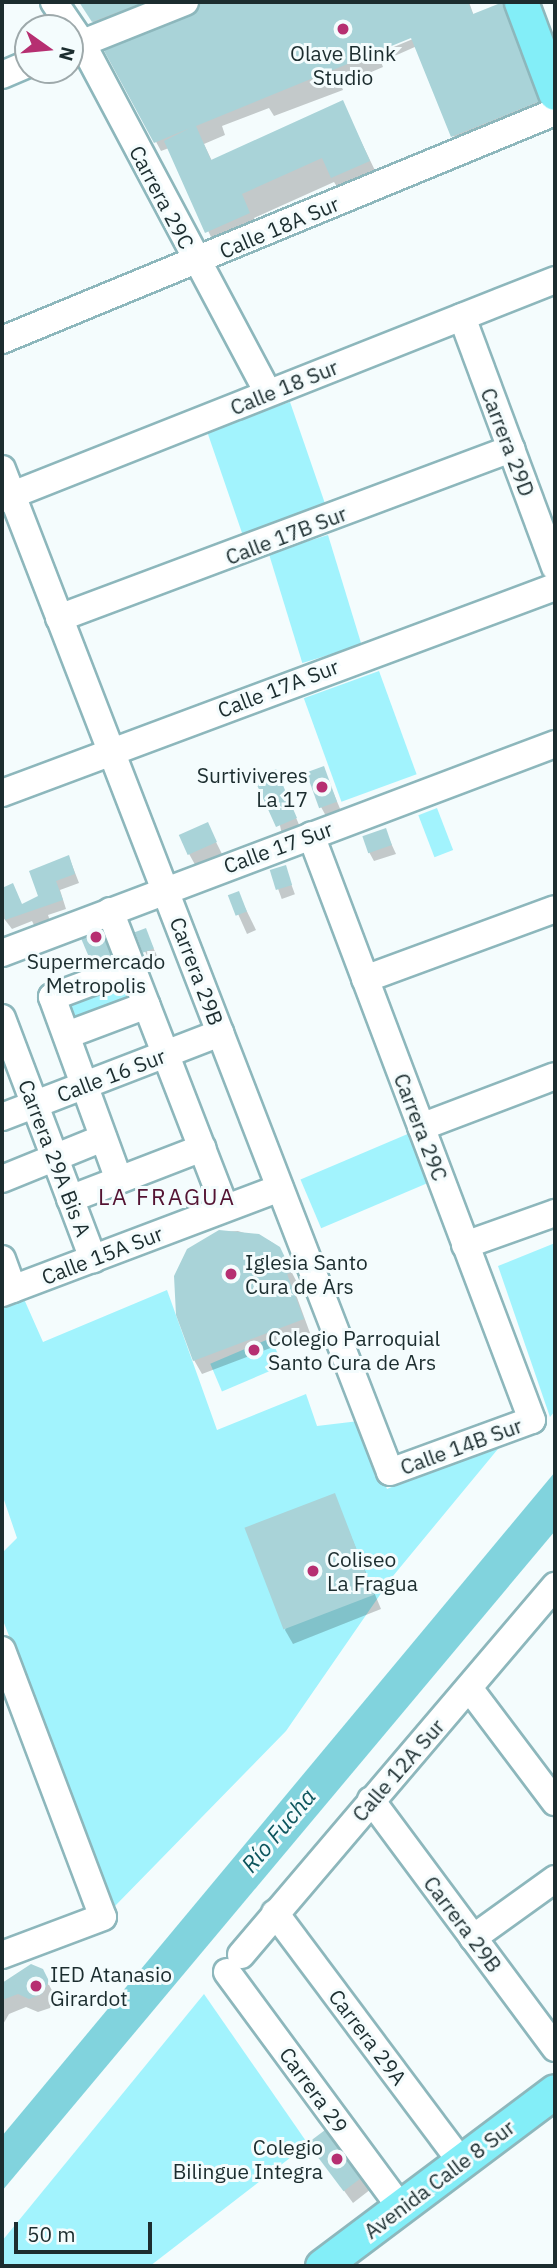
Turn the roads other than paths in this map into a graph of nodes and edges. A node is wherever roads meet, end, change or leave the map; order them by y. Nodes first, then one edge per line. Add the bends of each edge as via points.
1 (185, 2) edge
2 (521, 2) edge
3 (84, 42) edge
4 (84, 59) edge
5 (555, 93) edge
6 (555, 112) edge
7 (196, 261) junction
8 (555, 280) edge
9 (462, 317) junction
10 (2, 340) edge
11 (268, 393) junction
12 (511, 449) junction
13 (2, 470) edge
14 (7, 497) edge
15 (555, 567) edge
16 (555, 587) edge
17 (59, 618) junction
18 (555, 744) edge
19 (112, 751) junction
20 (2, 793) edge
21 (311, 835) junction
22 (166, 889) junction
23 (555, 909) edge
24 (110, 911) junction
25 (2, 953) edge
26 (132, 967) junction
27 (365, 979) junction
28 (147, 1005) junction
29 (2, 1018) edge
30 (220, 1032) junction
31 (67, 1035) junction
32 (166, 1054) junction
33 (555, 1076) edge
34 (84, 1085) junction
35 (34, 1105) junction
36 (2, 1117) edge
37 (421, 1126) junction
38 (103, 1138) junction
39 (202, 1148) junction
40 (55, 1157) junction
41 (2, 1179) edge
42 (119, 1180) junction
43 (280, 1188) junction
44 (70, 1199) junction
45 (225, 1208) junction
46 (555, 1213) edge
47 (465, 1245) junction
48 (2, 1259) edge
49 (93, 1259) junction
50 (7, 1291) edge
51 (532, 1420) joint
52 (390, 1472) joint
53 (555, 1586) edge
54 (2, 1650) edge
55 (469, 1688) junction
56 (371, 1800) junction
57 (555, 1802) edge
58 (555, 1880) edge
59 (275, 1913) junction
60 (473, 1938) junction
61 (2, 1955) edge
62 (234, 1963) joint
63 (555, 2048) edge
64 (555, 2091) edge
65 (461, 2162) junction
66 (400, 2207) junction
67 (322, 2266) edge

1 - 3 street
2 - 5 main road
4 - 7 street, Carrera 29C
6 - 7 street, Calle 18A Sur
7 - 10 street, Calle 18A Sur
7 - 11 street, Carrera 29C
8 - 9 street, Calle 18 Sur
9 - 11 street, Calle 18 Sur
9 - 12 street, Carrera 29D
11 - 14 street, Calle 18 Sur
12 - 15 street, Carrera 29D
12 - 17 street, Calle 17B Sur
13 - 14 street, Carrera 29B
14 - 17 street, Carrera 29B
16 - 19 street, Calle 17A Sur
17 - 19 street, Carrera 29B
18 - 21 street, Calle 17 Sur
19 - 20 street, Calle 17A Sur
19 - 22 street, Carrera 29B
21 - 22 street, Calle 17 Sur
21 - 27 street, Carrera 29C
22 - 24 street, Calle 17 Sur
22 - 30 street, Carrera 29B
23 - 27 street
24 - 25 street, Calle 17 Sur
24 - 26 street
26 - 28 street
26 - 31 street via 52,997
27 - 37 street, Carrera 29C
28 - 31 street
28 - 32 street
29 - 35 street, Carrera 29A Bis A
30 - 32 street, Calle 16 Sur
30 - 43 street, Carrera 29B
31 - 34 street
32 - 34 street, Calle 16 Sur
32 - 39 street
33 - 37 street
34 - 35 street, Calle 16 Sur
34 - 38 street
35 - 36 street, Calle 16 Sur
35 - 40 street, Carrera 29A Bis A
37 - 47 street, Carrera 29C
38 - 40 street
38 - 42 street
39 - 42 street
39 - 45 street
40 - 41 street
40 - 44 street, Carrera 29A Bis A
42 - 44 street
43 - 45 street, Calle 15A Sur
43 - 52 street, Carrera 29B
44 - 49 street, Carrera 29A Bis A
45 - 49 street, Calle 15A Sur
46 - 47 street
47 - 51 street, Carrera 29C
48 - 50 street
49 - 50 street, Calle 15A Sur
51 - 52 street, Calle 14B Sur
53 - 55 street, Calle 12A Sur
54 - 61 street via 103,1917
55 - 56 street, Calle 12A Sur
55 - 57 street
56 - 59 street, Calle 12A Sur
56 - 60 street, Carrera 29B
58 - 60 street
59 - 62 street, Calle 12A Sur
59 - 65 street, Carrera 29A
60 - 63 street, Carrera 29B
62 - 66 street, Carrera 29
64 - 65 main road, Avenida Calle 8 Sur
65 - 66 main road, Avenida Calle 8 Sur
66 - 67 main road, Avenida Calle 8 Sur

